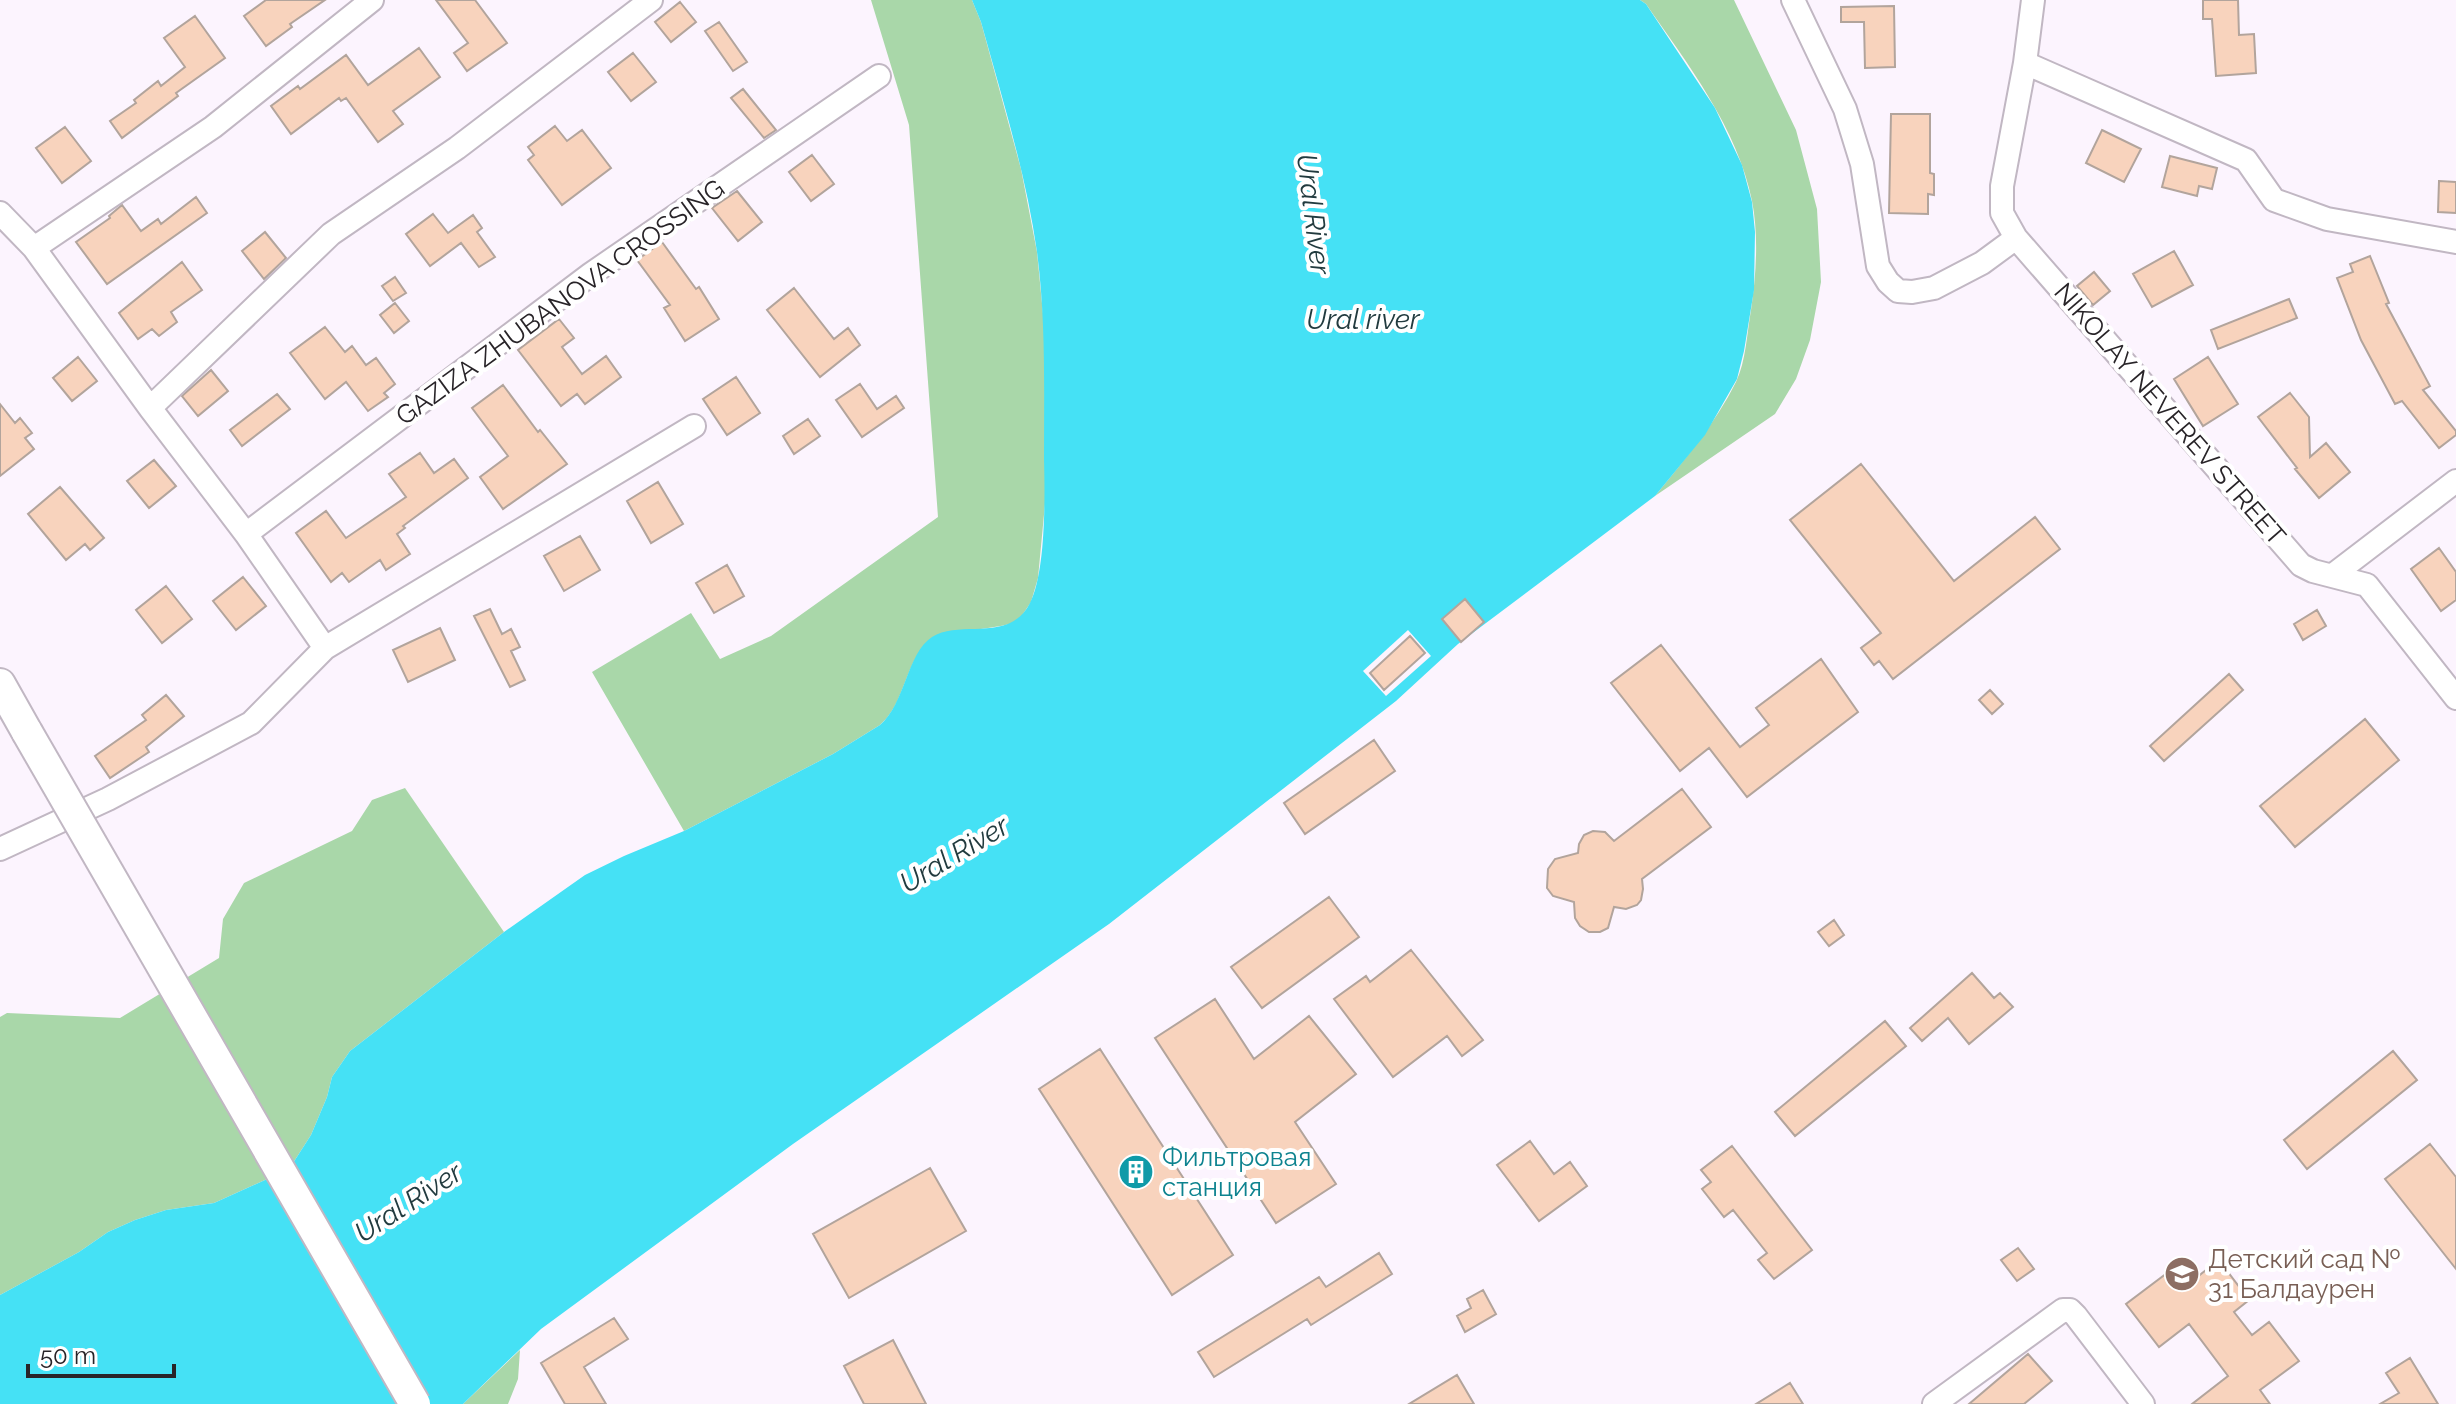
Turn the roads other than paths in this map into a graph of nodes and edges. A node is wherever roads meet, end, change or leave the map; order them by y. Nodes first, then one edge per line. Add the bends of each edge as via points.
1 (372, 0) edge
2 (651, 0) edge
3 (1793, 0) edge
4 (2033, 0) edge
5 (2025, 63) junction
6 (879, 76) dead end
7 (0, 213) edge
8 (2016, 238) junction
9 (2456, 242) edge
10 (34, 248) junction
11 (150, 408) junction
12 (694, 426) dead end
13 (2456, 481) edge
14 (246, 534) junction
15 (2333, 575) junction
16 (325, 648) junction
17 (0, 684) edge
18 (2456, 698) edge
19 (0, 849) edge
20 (415, 1404) edge
21 (1934, 1404) edge
22 (2143, 1404) edge

1 - 10 street via 213,127
2 - 11 street via 457,148 331,234
3 - 8 street via 1845,109 1862,164 1878,266 1888,282 1898,291 1934,288
4 - 5 street
5 - 8 street via 2002,186 2002,213
5 - 9 street via 2246,160 2274,200 2327,219
6 - 14 street, GAZIZA ZHUBANOVA CROSSING via 591,274
7 - 10 street
8 - 15 street, NIKOLAY NEVEREV STREET via 2301,565
10 - 11 street
11 - 14 street
12 - 16 street
13 - 15 street
14 - 16 street
15 - 18 street, NIKOLAY NEVEREV STREET via 2367,585
16 - 19 street via 251,723
17 - 20 main road, bridge
21 - 22 street via 2070,1310

